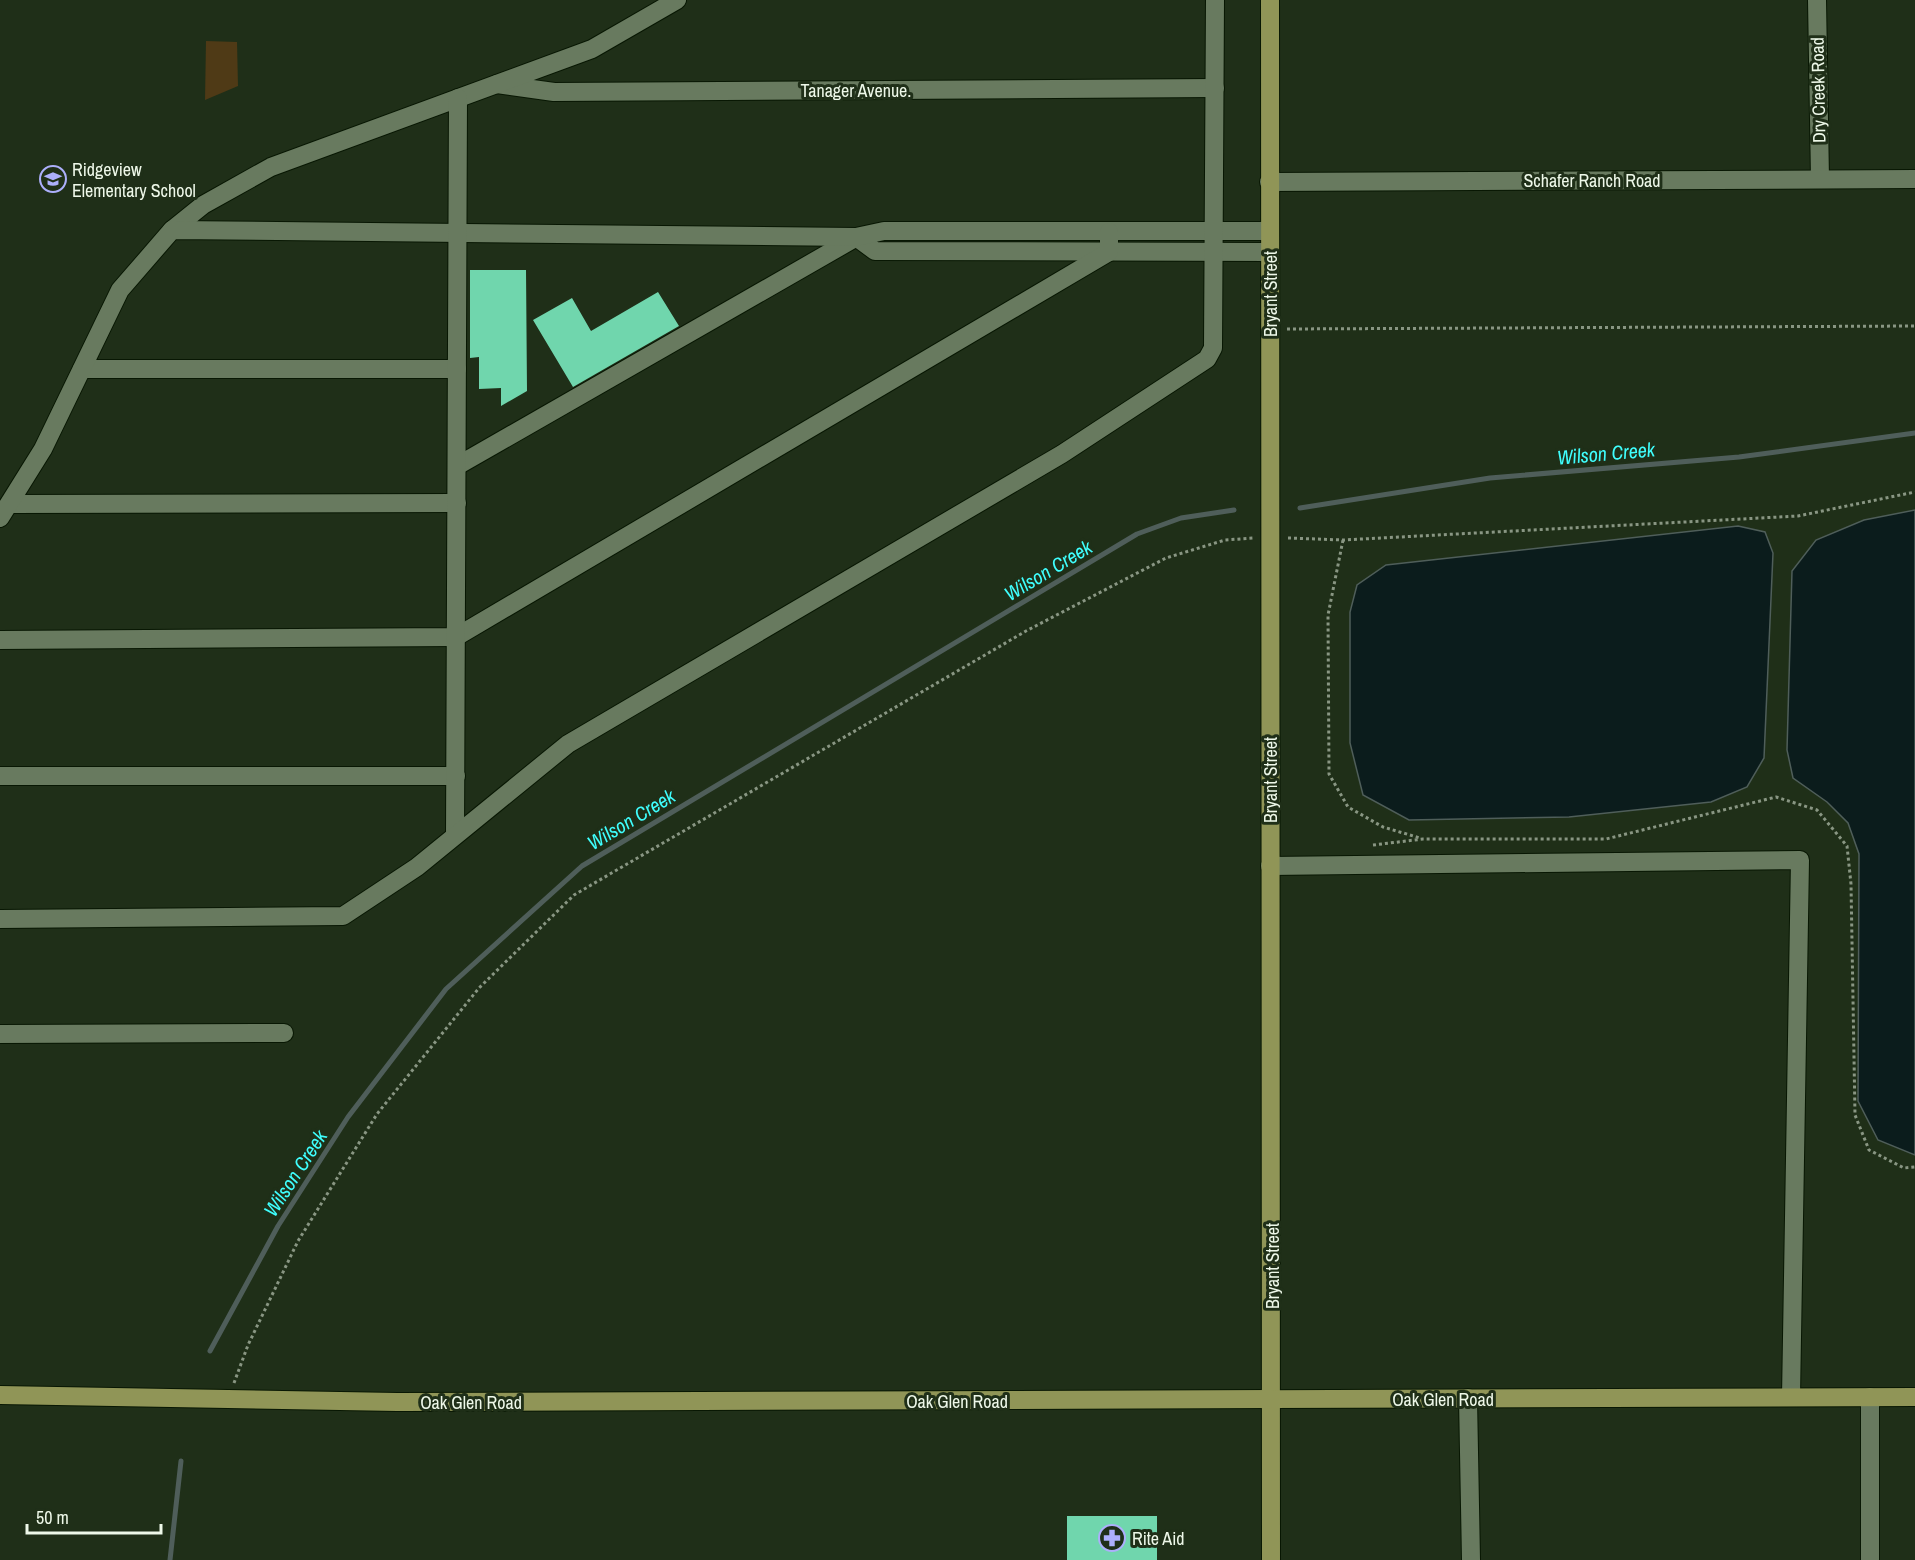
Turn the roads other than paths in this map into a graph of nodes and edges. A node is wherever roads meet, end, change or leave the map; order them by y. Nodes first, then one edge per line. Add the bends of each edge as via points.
1 (677, 0) edge
2 (1215, 0) edge
3 (1270, 0) edge
4 (1817, 0) edge
5 (497, 84) junction
6 (1215, 88) junction
7 (458, 98) junction
8 (1820, 179) junction
9 (1915, 179) edge
10 (1269, 182) junction
11 (172, 230) junction
12 (1269, 231) junction
13 (1109, 232) junction
14 (1213, 232) junction
15 (457, 233) junction
16 (856, 237) junction
17 (1109, 252) junction
18 (1213, 252) junction
19 (1269, 252) junction
20 (82, 369) junction
21 (457, 369) junction
22 (457, 466) junction
23 (457, 503) junction
24 (4, 511) edge
25 (456, 637) junction
26 (0, 640) edge
27 (0, 776) edge
28 (456, 776) junction
29 (455, 835) junction
30 (1270, 866) junction
31 (0, 919) edge
32 (284, 1033) dead end
33 (0, 1034) edge
34 (0, 1395) edge
35 (1791, 1397) junction
36 (1870, 1397) junction
37 (1915, 1397) edge
38 (1468, 1398) junction
39 (1272, 1399) junction
40 (1271, 1560) edge
41 (1471, 1560) edge
42 (1870, 1560) edge

1 - 5 street via 592,49
2 - 6 street
3 - 10 main road, Bryant Street
4 - 8 street, Dry Creek Road
5 - 6 street, Tanager Avenue. via 554,92
5 - 7 street
6 - 14 street
7 - 11 street via 271,167 203,205
7 - 15 street
8 - 9 street, Schafer Ranch Road
8 - 10 street, Schafer Ranch Road
10 - 12 main road, Bryant Street
11 - 15 street
11 - 20 street via 120,290
12 - 14 street
12 - 19 main road, Bryant Street
13 - 14 street
13 - 16 street via 884,231
13 - 17 street
14 - 18 street
15 - 16 street
15 - 21 street
16 - 17 street via 875,251
16 - 22 street
17 - 18 street
17 - 25 street
18 - 19 street
18 - 29 street via 1213,348 1207,360 1062,454 568,744
19 - 30 main road, Bryant Street
20 - 21 street
20 - 24 street via 43,449
21 - 22 street
22 - 23 street
23 - 24 street
23 - 25 street
25 - 26 street
25 - 28 street
27 - 28 street
28 - 29 street
29 - 31 street via 417,867 344,916
30 - 35 street via 1800,860
30 - 39 main road, Bryant Street
32 - 33 street
34 - 39 main road, Oak Glen Road via 397,1402
35 - 36 main road, Oak Glen Road
35 - 38 main road, Oak Glen Road
36 - 37 main road, Oak Glen Road
36 - 42 street
38 - 39 main road, Oak Glen Road
38 - 41 street
39 - 40 main road, Bryant Street

